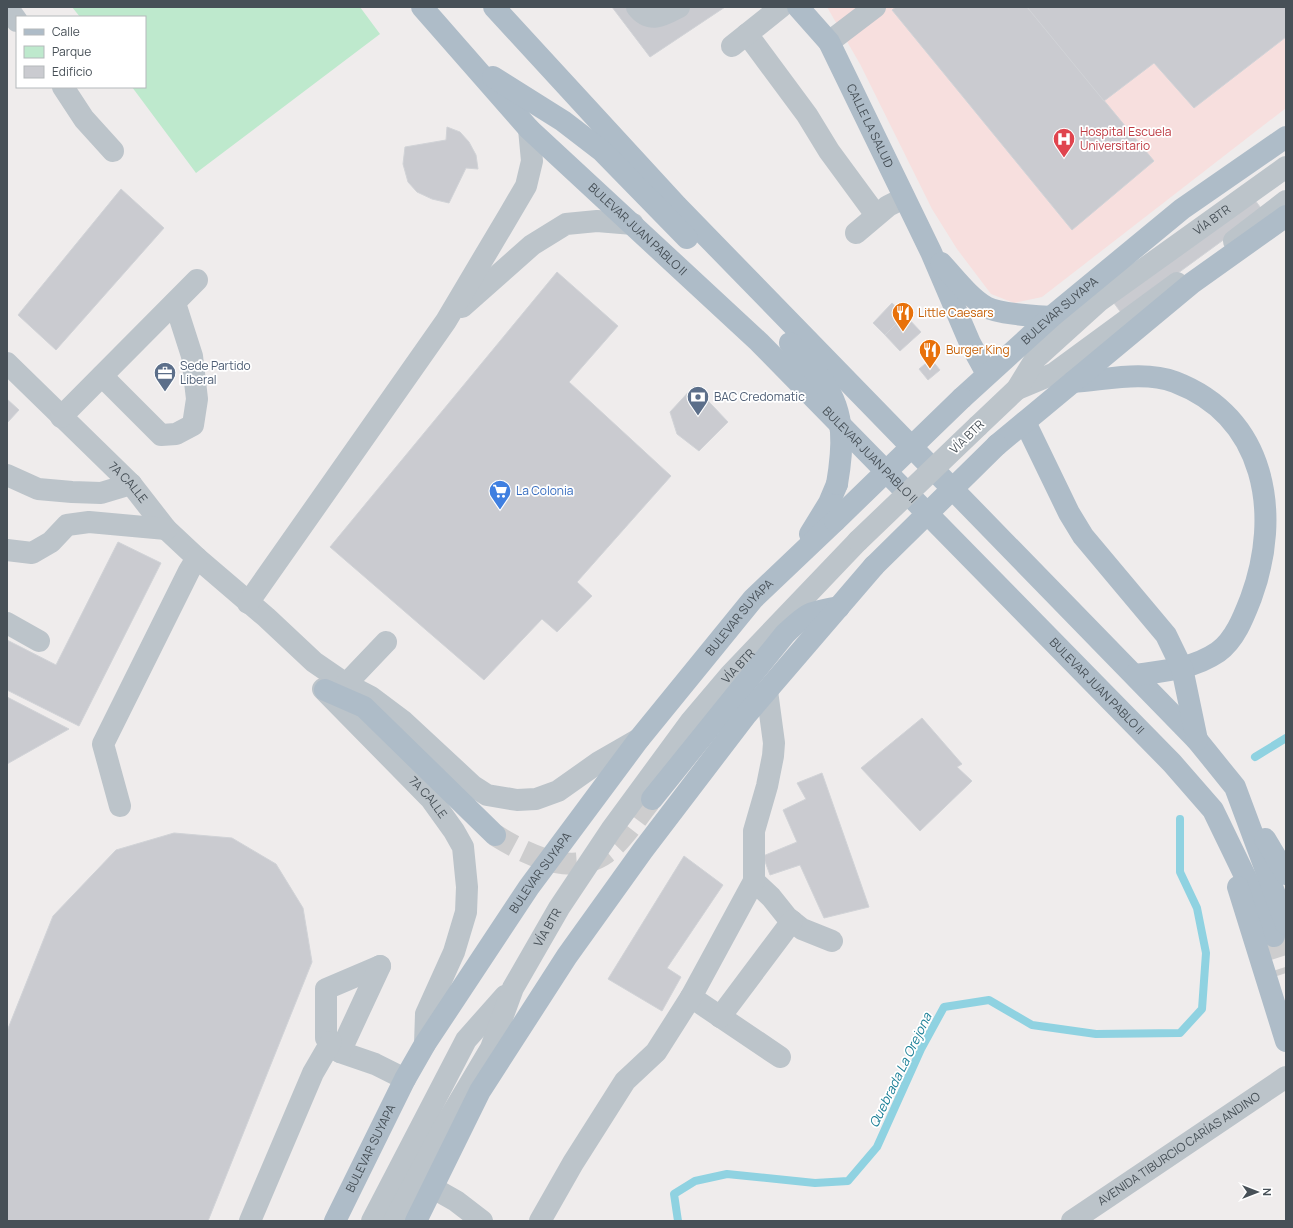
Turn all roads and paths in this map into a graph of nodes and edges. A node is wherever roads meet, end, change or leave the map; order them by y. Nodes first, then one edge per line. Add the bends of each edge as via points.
1 (7, 7) edge
2 (422, 7) edge
3 (494, 7) edge
4 (637, 7) edge
5 (679, 7) edge
6 (781, 7) edge
7 (798, 7) edge
8 (875, 7) edge
9 (16, 20) edge
10 (829, 42) junction
11 (474, 65) junction
12 (64, 88) edge
13 (529, 129) junction
14 (1286, 137) edge
15 (113, 152) dead end
16 (1286, 167) edge
17 (904, 198) junction
18 (1286, 202) edge
19 (876, 215) junction
20 (1286, 216) edge
21 (633, 224) junction
22 (856, 233) dead end
23 (931, 252) junction
24 (197, 280) dead end
25 (175, 303) junction
26 (1051, 317) junction
27 (446, 321) junction
28 (7, 363) edge
29 (987, 374) junction
30 (102, 376) junction
31 (1073, 382) junction
32 (1017, 389) junction
33 (62, 417) junction
34 (1025, 422) junction
35 (7, 475) edge
36 (131, 484) junction
37 (166, 529) junction
38 (7, 550) edge
39 (796, 557) junction
40 (197, 558) junction
41 (248, 603) junction
42 (839, 607) junction
43 (7, 623) edge
44 (39, 641) dead end
45 (386, 642) dead end
46 (1182, 668) junction
47 (1135, 674) junction
48 (346, 684) junction
49 (325, 690) junction
50 (767, 691) junction
51 (639, 739) junction
52 (1197, 740) junction
53 (1235, 787) junction
54 (652, 799) tunnel mouth
55 (120, 806) dead end
56 (1213, 810) junction
57 (495, 835) tunnel mouth
58 (1286, 874) edge
59 (754, 881) junction
60 (792, 921) junction
61 (1280, 930) edge
62 (832, 941) dead end
63 (513, 988) junction
64 (691, 998) junction
65 (720, 1017) junction
66 (1286, 1041) edge
67 (425, 1044) junction
68 (335, 1047) junction
69 (780, 1057) dead end
70 (1286, 1077) edge
71 (405, 1079) junction
72 (433, 1188) junction
73 (250, 1221) edge
74 (335, 1221) edge
75 (372, 1221) edge
76 (394, 1221) edge
77 (416, 1221) edge
78 (482, 1221) edge
79 (540, 1221) edge
80 (1072, 1221) edge

1 - 9 street
2 - 11 main road, BULEVAR JUAN PABLO II
3 - 47 main road, BULEVAR JUAN PABLO II via 677,206
4 - 5 street via 651,17 659,17
6 - 19 street via 739,40 807,115 829,152
7 - 10 main road, CALLE LA SALUD
8 - 10 street
10 - 17 main road, CALLE LA SALUD
11 - 13 main road, BULEVAR JUAN PABLO II
11 - 39 main road, bridge via 563,121 602,152 790,343 824,383 836,403 840,417 842,451 837,484 829,503
12 - 15 street via 84,118
13 - 21 main road, BULEVAR JUAN PABLO II
13 - 27 street via 532,161 526,186
14 - 26 main road, BULEVAR SUYAPA via 1182,209
16 - 32 street, VÍA BTR via 1100,301 1036,358
17 - 19 street
17 - 23 main road, CALLE LA SALUD
18 - 32 street, VÍA BTR via 1053,374
19 - 22 street
20 - 31 main road via 1192,283
21 - 27 street via 597,221 566,224 532,245
21 - 56 main road, BULEVAR JUAN PABLO II via 759,342 1172,763
23 - 26 main road, CALLE LA SALUD via 969,293 987,308 1019,315
23 - 29 main road, CALLE LA SALUD via 970,343
24 - 25 street
25 - 30 street
25 - 30 street via 192,356 197,399 193,425 176,434 161,435
26 - 29 main road, BULEVAR SUYAPA
27 - 41 street
28 - 33 street, 7A CALLE
29 - 39 main road, BULEVAR SUYAPA, bridge
30 - 33 street
31 - 34 main road
31 - 46 main road via 1144,376 1173,381 1200,394 1233,421 1254,456 1265,500 1265,536 1260,573 1247,609 1231,638 1220,651
32 - 63 street, VÍA BTR, bridge via 858,541 730,675 691,721 611,830 559,908
33 - 36 street, 7A CALLE
34 - 42 main road, bridge via 997,445 874,566
34 - 46 main road via 1069,514 1083,536 1166,635
35 - 36 street via 38,489 72,492 101,493
36 - 37 street, 7A CALLE
37 - 38 street via 89,522 67,525 52,542 32,553
37 - 40 street, 7A CALLE
39 - 51 main road, BULEVAR SUYAPA via 753,599
40 - 41 street, 7A CALLE
40 - 55 street via 103,744
41 - 48 street, 7A CALLE via 314,662
41 - 49 street, 7A CALLE via 259,623
42 - 50 main road
42 - 54 main road via 813,612 800,619 785,634
43 - 44 street
45 - 48 street
46 - 47 main road
46 - 52 main road
47 - 52 main road, BULEVAR JUAN PABLO II
48 - 51 street, 7A CALLE via 371,697 403,721 473,786 487,795 500,798 536,799 558,791 599,762
49 - 57 main road via 364,708
49 - 67 street, 7A CALLE via 431,799 463,847 466,864 466,912 454,952 426,1014
50 - 59 street via 774,743 767,786 754,831
50 - 72 main road via 643,850 566,956 480,1091
51 - 67 main road, BULEVAR SUYAPA via 529,887
52 - 53 main road, BULEVAR JUAN PABLO II
53 - 58 main road
53 - 61 main road, BULEVAR JUAN PABLO II
56 - 61 main road, BULEVAR JUAN PABLO II
56 - 66 main road
59 - 60 street
59 - 64 street
60 - 62 street via 802,929
60 - 65 street
63 - 75 street, VÍA BTR via 466,1040
63 - 76 street, VÍA BTR via 491,1048 444,1127
64 - 65 street
64 - 79 street via 656,1052 625,1081
65 - 69 street
67 - 71 main road, BULEVAR SUYAPA
68 - 68 street via 326,1038 326,988 380,966
68 - 71 street
68 - 73 street via 313,1073
70 - 80 street, AVENIDA TIBURCIO CARÍAS ANDINO
71 - 74 main road, BULEVAR SUYAPA
72 - 77 main road
72 - 78 street via 456,1201

